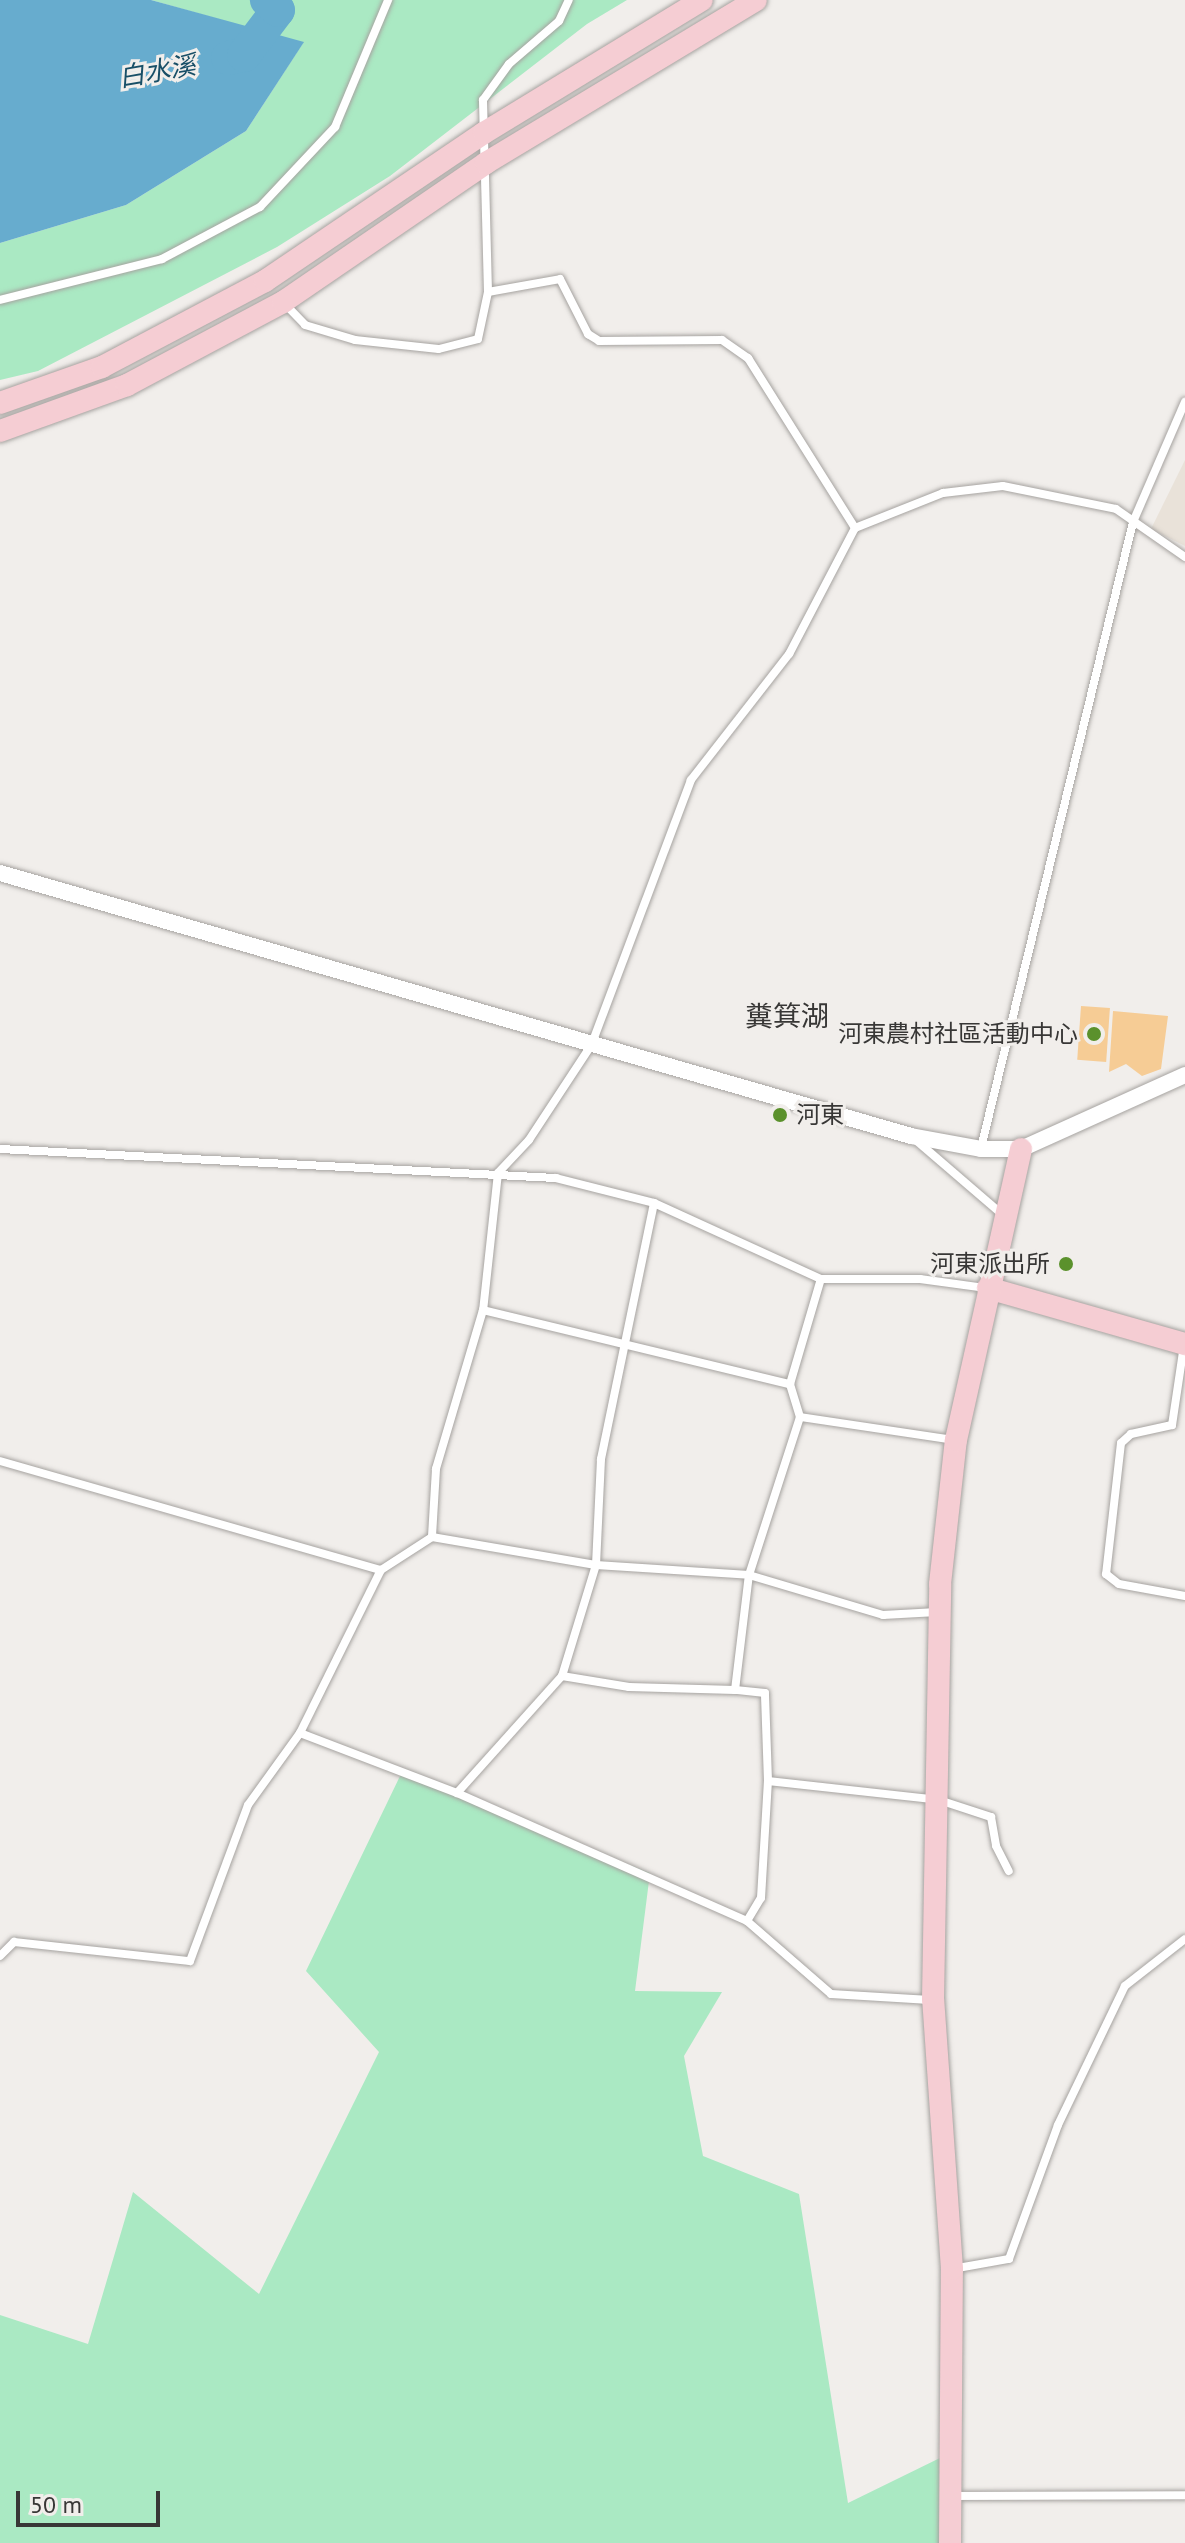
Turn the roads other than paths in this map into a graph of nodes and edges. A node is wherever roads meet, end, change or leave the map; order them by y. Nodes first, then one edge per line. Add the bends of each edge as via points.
1 (388, 0) edge
2 (569, 0) edge
3 (702, 0) edge
4 (756, 0) edge
5 (484, 133) junction
6 (486, 163) junction
7 (488, 292) junction
8 (0, 300) edge
9 (283, 302) junction
10 (1185, 402) edge
11 (0, 403) edge
12 (0, 431) edge
13 (1133, 522) junction
14 (855, 528) junction
15 (1185, 557) edge
16 (0, 873) edge
17 (592, 1044) junction
18 (1185, 1075) edge
19 (911, 1136) junction
20 (0, 1149) edge
21 (981, 1149) junction
22 (1021, 1149) junction
23 (498, 1173) junction
24 (654, 1203) junction
25 (1004, 1216) junction
26 (821, 1279) junction
27 (988, 1288) junction
28 (483, 1310) junction
29 (1185, 1344) edge
30 (622, 1346) junction
31 (790, 1384) junction
32 (800, 1417) junction
33 (956, 1440) junction
34 (0, 1461) edge
35 (432, 1537) junction
36 (596, 1565) junction
37 (381, 1570) junction
38 (749, 1575) junction
39 (1185, 1596) edge
40 (939, 1612) junction
41 (562, 1676) junction
42 (735, 1690) junction
43 (300, 1733) junction
44 (768, 1781) junction
45 (457, 1793) junction
46 (939, 1800) junction
47 (1009, 1871) dead end
48 (747, 1921) junction
49 (1185, 1939) edge
50 (0, 1956) edge
51 (933, 2000) junction
52 (952, 2269) junction
53 (1185, 2495) edge
54 (952, 2496) junction
55 (950, 2543) edge

1 - 8 lane via 335,127 260,207 162,259
2 - 5 lane via 559,21 509,64 483,100
3 - 5 main road
4 - 6 main road
5 - 6 lane
5 - 11 main road via 265,281 102,367
6 - 7 lane
6 - 9 main road
7 - 9 lane via 478,339 439,349 355,340 305,325
7 - 14 lane via 560,279 588,334 599,341 722,340 748,358
9 - 12 main road via 127,385
10 - 13 lane
13 - 14 lane via 1116,509 990,486 943,493
13 - 15 lane
13 - 21 lane
14 - 17 lane via 789,654 691,780
16 - 17 street
17 - 19 street
17 - 23 lane via 529,1140
18 - 22 street
19 - 21 street
19 - 25 lane
20 - 23 lane
21 - 22 street
22 - 25 main road
23 - 24 lane via 556,1178
23 - 28 lane
24 - 26 lane
24 - 30 lane
25 - 27 main road
26 - 27 lane via 920,1279
26 - 31 lane
27 - 29 main road
27 - 33 main road
28 - 30 lane
28 - 35 lane via 436,1469
29 - 39 lane via 1172,1425 1131,1434 1121,1443 1106,1574 1119,1584
30 - 31 lane
30 - 36 lane via 601,1459
31 - 32 lane
32 - 33 lane
32 - 38 lane
33 - 40 main road
34 - 37 lane
35 - 36 lane
35 - 37 lane
36 - 38 lane
36 - 41 lane
37 - 43 lane
38 - 40 lane via 883,1615
38 - 42 lane
40 - 46 main road
41 - 42 lane via 629,1687
41 - 45 lane
42 - 44 lane via 765,1693
43 - 45 lane
43 - 50 lane via 248,1805 190,1961 14,1942
44 - 46 lane
44 - 48 lane via 761,1898
45 - 48 lane
46 - 47 lane via 991,1817 996,1846
46 - 51 main road
48 - 51 lane via 831,1994
49 - 52 lane via 1125,1986 1058,2125 1009,2259
51 - 52 main road
52 - 54 main road
53 - 54 lane
54 - 55 main road

